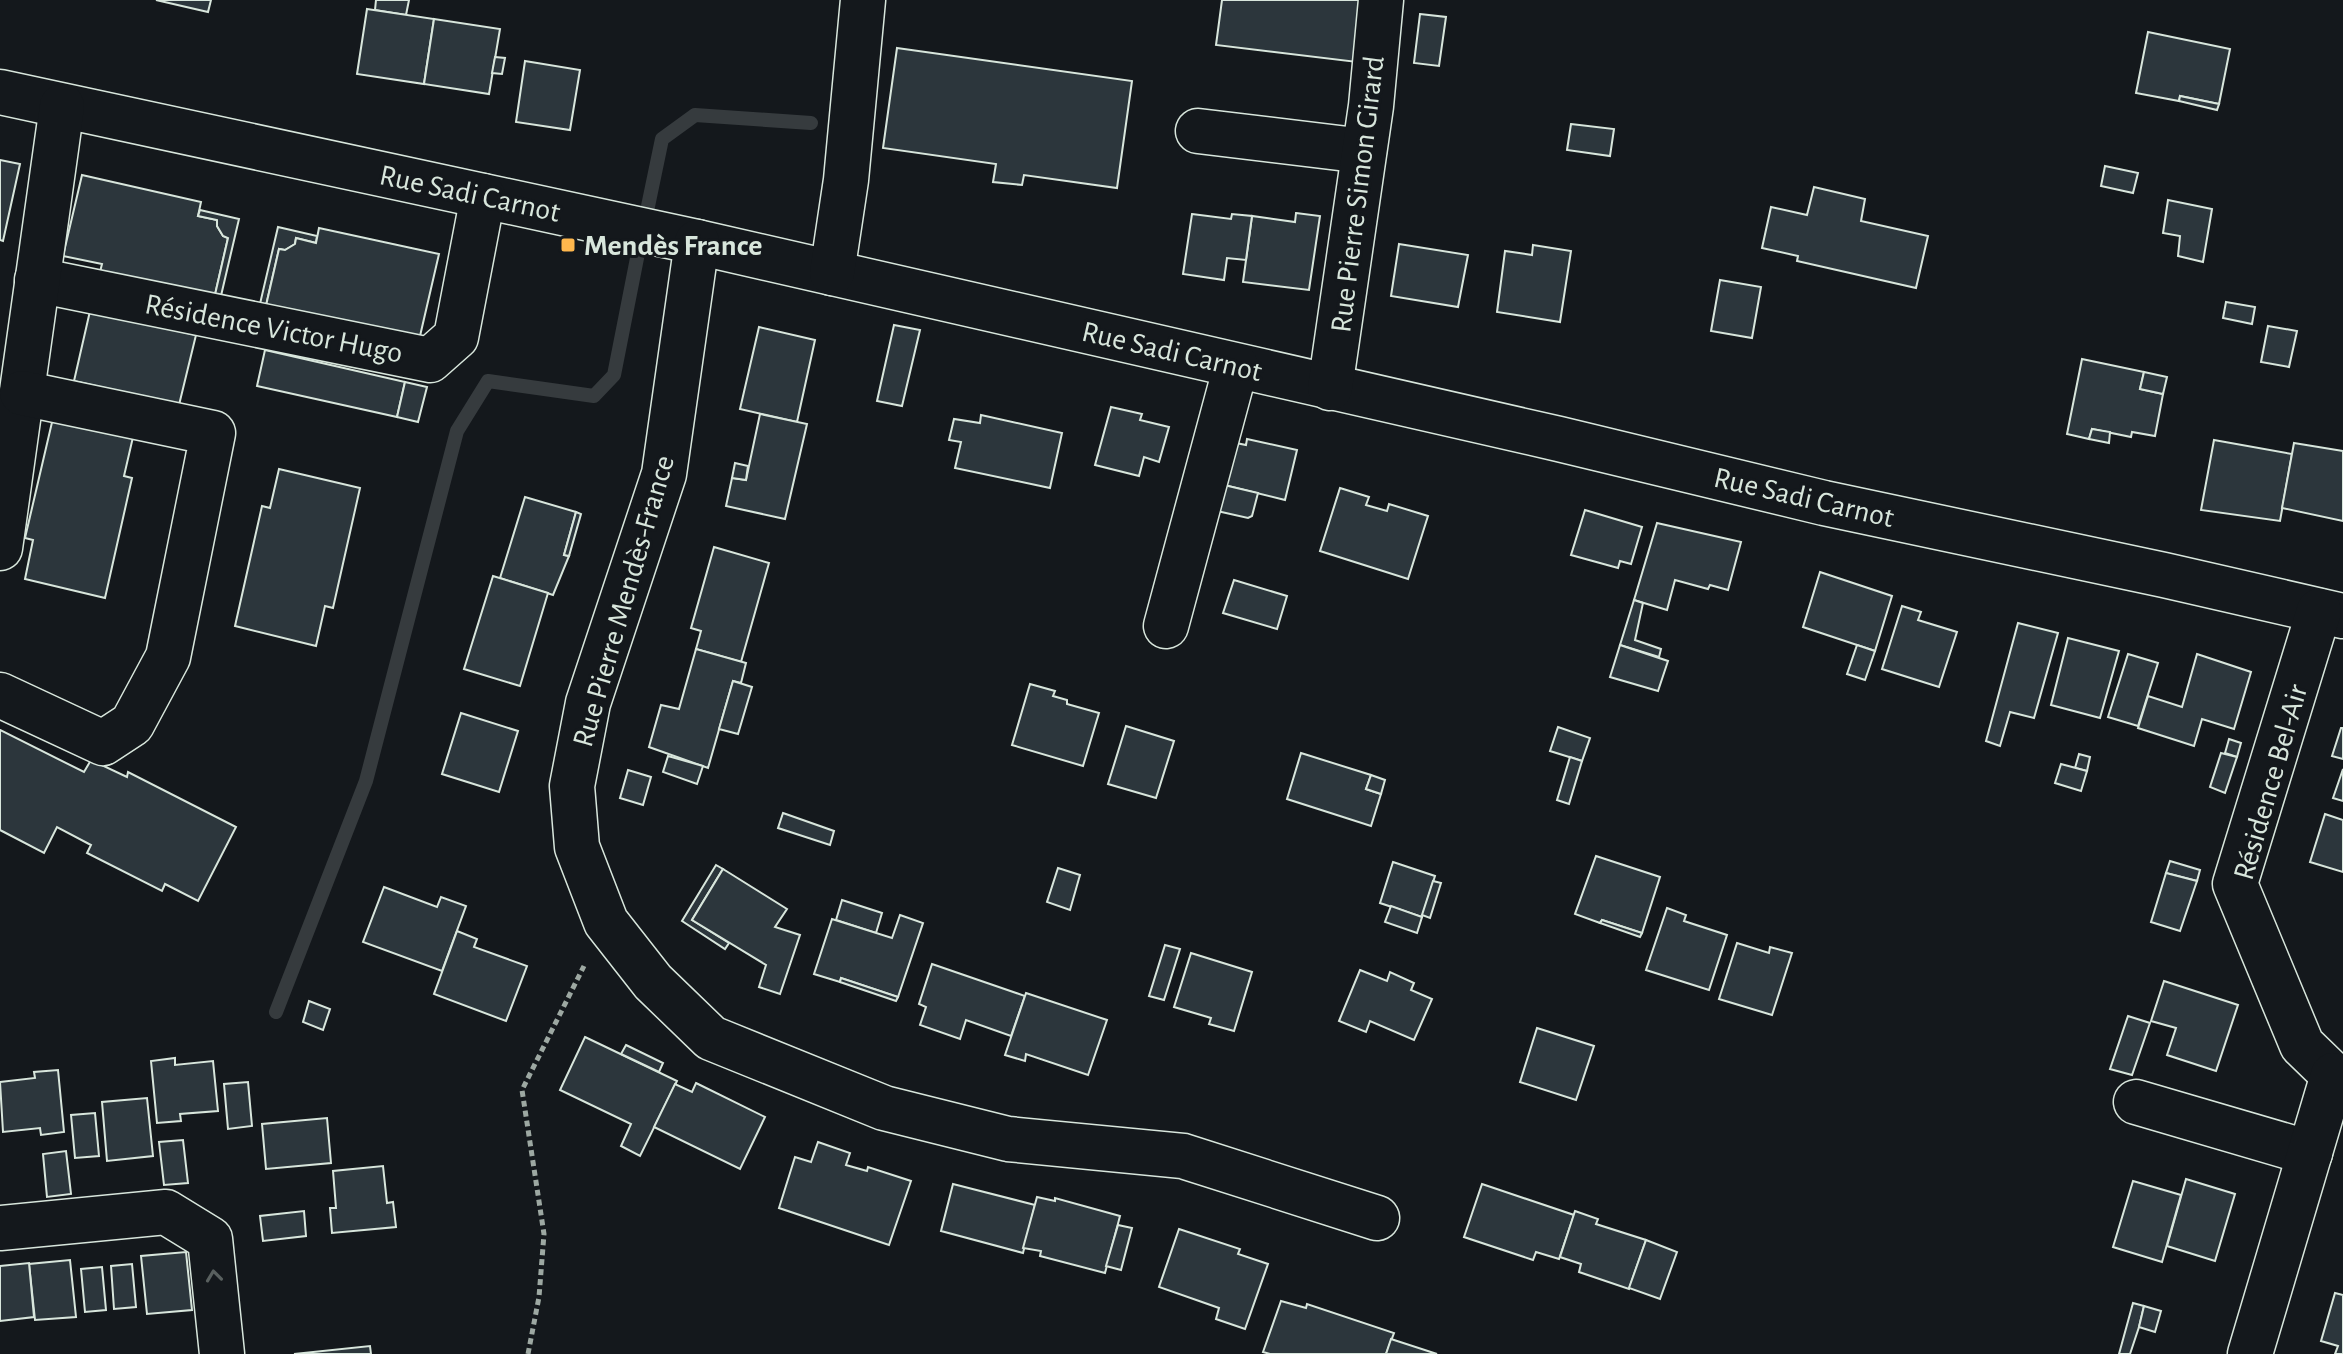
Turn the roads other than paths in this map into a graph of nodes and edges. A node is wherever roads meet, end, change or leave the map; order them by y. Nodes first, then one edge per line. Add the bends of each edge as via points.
1 (863, 0) edge
2 (1381, 0) edge
3 (0, 92) edge
4 (62, 106) junction
5 (1198, 131) dead end
6 (1364, 151) junction
7 (483, 196) junction
8 (697, 242) junction
9 (832, 273) junction
10 (37, 280) junction
11 (1236, 366) junction
12 (1330, 388) junction
13 (22, 393) junction
14 (0, 548) edge
15 (2331, 613) edge
16 (1166, 626) dead end
17 (0, 695) edge
18 (2338, 1076) edge
19 (2136, 1102) dead end
20 (2310, 1153) junction
21 (1377, 1218) dead end
22 (0, 1228) edge
23 (222, 1354) edge
24 (2250, 1354) edge

1 - 9 street
2 - 6 street, Rue Pierre Simon Girard
3 - 4 street, Rue Sadi Carnot
4 - 7 street, Rue Sadi Carnot
4 - 10 street
5 - 6 street
6 - 12 street, Rue Pierre Simon Girard
7 - 8 street, Rue Sadi Carnot
7 - 10 street, Résidence Victor Hugo via 456,337 430,360
8 - 9 street, Rue Sadi Carnot
8 - 21 street, Rue Pierre Mendès-France via 664,474 588,703 572,786 577,847 606,922 653,982 711,1038 884,1108 1008,1139 1183,1156
9 - 11 street, Rue Sadi Carnot
10 - 13 street
11 - 12 street, Rue Sadi Carnot
11 - 16 street
12 - 15 street, Rue Sadi Carnot
13 - 14 street
13 - 17 street via 213,433 168,657 132,724 103,743
15 - 18 street, Résidence Bel-Air via 2235,884 2302,1045
18 - 20 street, Résidence Bel-Air
19 - 20 street
20 - 24 street, Résidence Bel-Air
23 -> 22 street via 210,1239 166,1212

